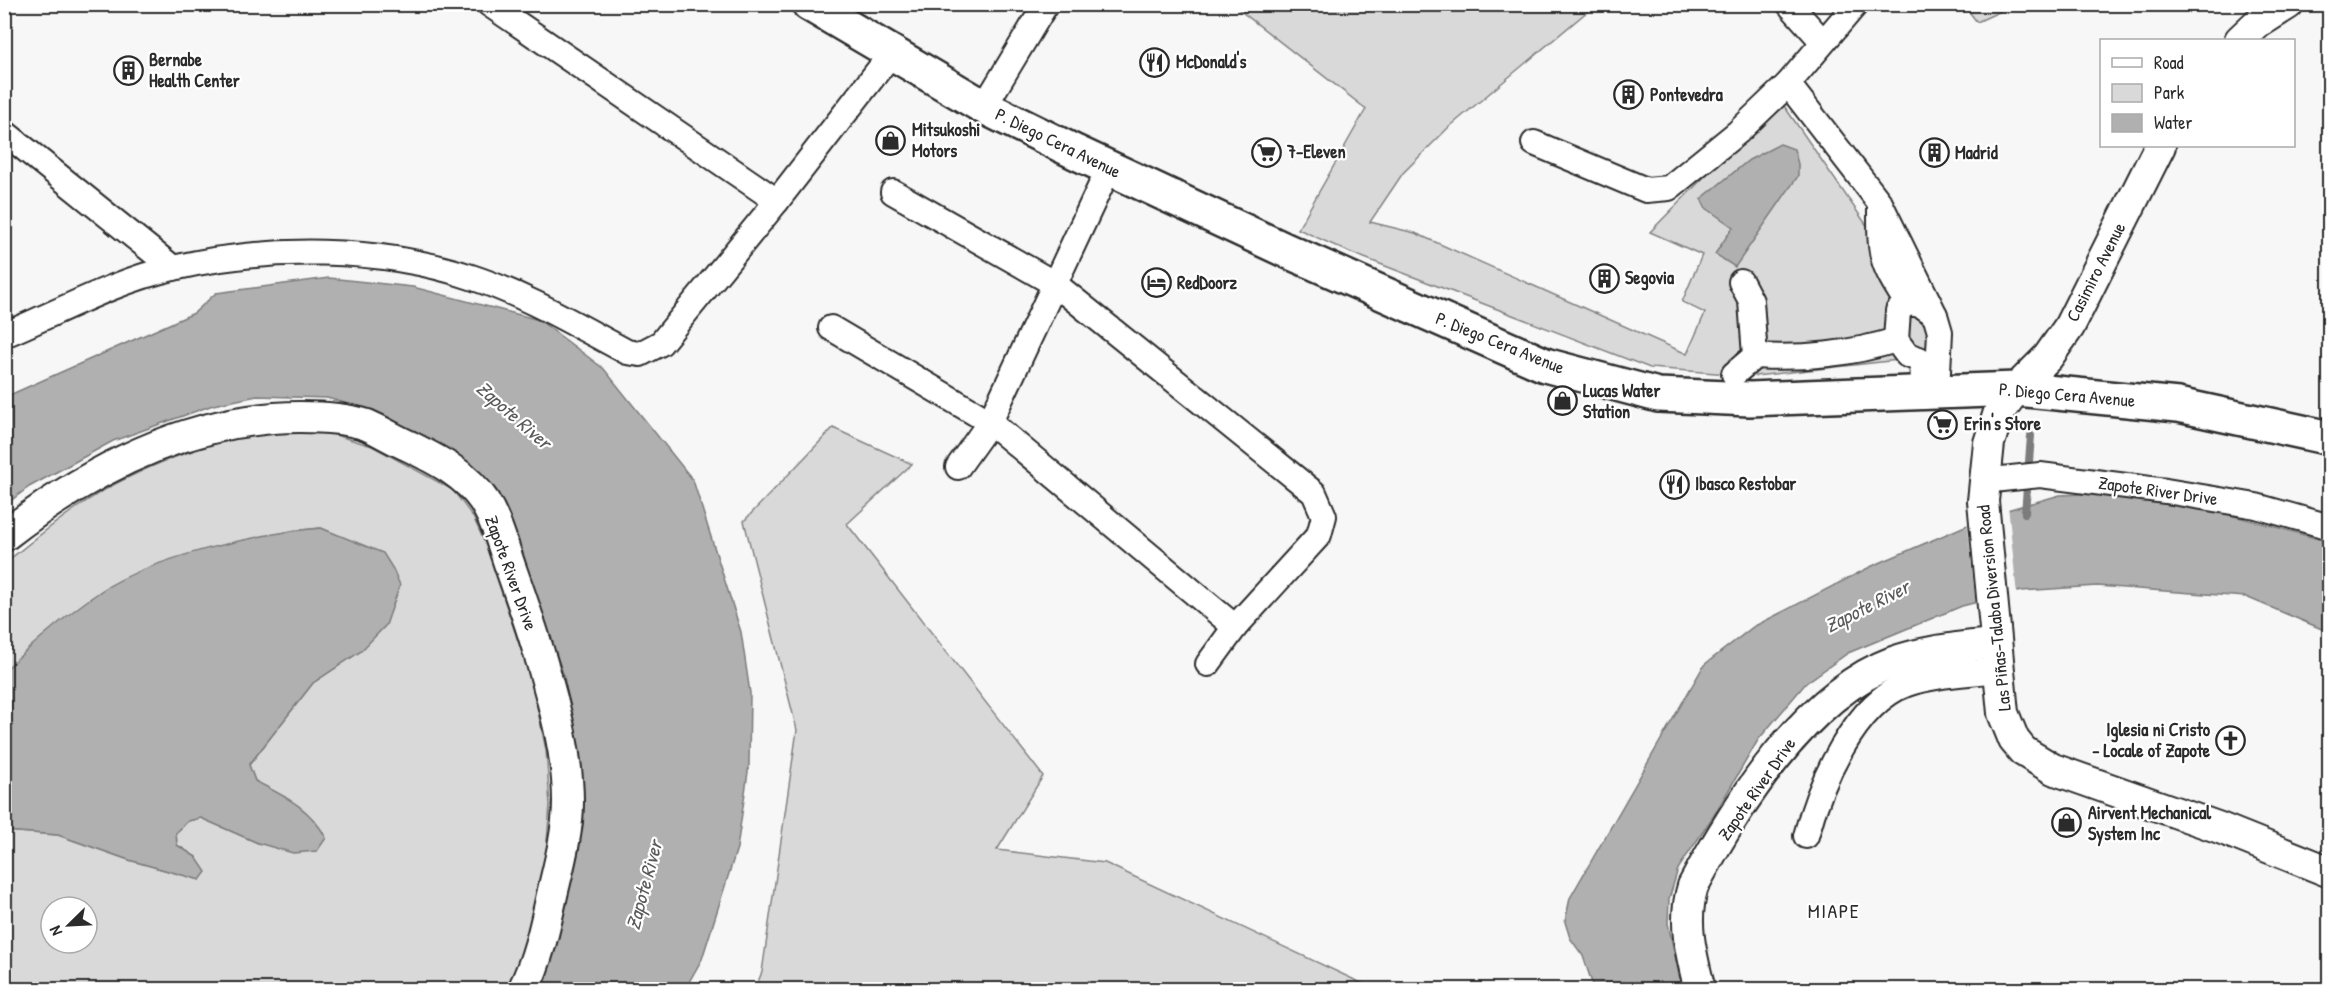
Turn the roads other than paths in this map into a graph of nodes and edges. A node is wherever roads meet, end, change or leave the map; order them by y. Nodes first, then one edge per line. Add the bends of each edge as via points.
1 (489, 4) edge
2 (809, 4) edge
3 (1046, 4) edge
4 (1789, 4) edge
5 (1856, 4) edge
6 (2288, 4) edge
7 (2241, 39) edge
8 (1823, 42) junction
9 (891, 54) junction
10 (1788, 84) junction
11 (984, 107) junction
12 (4, 132) edge
13 (1534, 143) dead end
14 (2159, 147) edge
15 (1109, 168) junction
16 (893, 192) dead end
17 (777, 201) junction
18 (1880, 203) junction
19 (173, 268) junction
20 (1741, 282) dead end
21 (1054, 284) junction
22 (1906, 303) junction
23 (1935, 315) junction
24 (831, 328) dead end
25 (4, 335) edge
26 (1896, 340) junction
27 (1755, 356) junction
28 (1734, 374) dead end
29 (1930, 380) junction
30 (2016, 389) junction
31 (990, 422) junction
32 (2330, 438) edge
33 (958, 467) dead end
34 (1991, 487) junction
35 (2330, 527) edge
36 (4, 536) edge
37 (1235, 627) junction
38 (1997, 657) junction
39 (1208, 664) dead end
40 (1806, 836) dead end
41 (2330, 872) edge
42 (523, 990) edge
43 (1700, 990) edge

1 - 17 street
2 - 9 main road, P. Diego Cera Avenue
3 - 11 street
4 - 8 street
5 - 8 street
6 - 7 street
8 - 10 street
9 - 11 main road, P. Diego Cera Avenue
9 - 17 street
10 - 13 street via 1670,188 1646,190
10 - 18 street
11 - 15 main road, P. Diego Cera Avenue
12 - 19 street
14 - 30 street, Casimiro Avenue via 2069,327 2048,357
15 - 21 street
15 - 29 main road, P. Diego Cera Avenue via 1305,260 1545,365 1658,395 1750,399
16 - 21 street
17 - 19 street via 661,343 640,354 627,352 540,305 471,277 406,260 342,254 280,255
18 - 22 street via 1880,254
18 - 23 street
19 - 25 street via 123,284
20 - 27 street via 1752,310
21 - 31 street
21 - 37 street via 1314,493 1324,516 1319,536
22 - 23 street via 1920,305
22 - 26 street via 1898,310
23 - 29 street via 1940,332
24 - 31 street
26 - 27 street via 1874,347 1784,358
26 - 29 street via 1907,355 1919,359
27 - 28 street
29 - 30 main road, P. Diego Cera Avenue
30 - 32 main road, P. Diego Cera Avenue via 2178,405
30 - 34 street, Las Piñas-Talaba Diversion Road via 1999,412 1989,443
31 - 33 street
31 - 37 street
34 - 35 street, Zapote River Drive via 2040,475 2256,506
34 - 38 street, Las Piñas-Talaba Diversion Road
36 - 42 street, Zapote River Drive via 39,509 124,459 168,441 234,422 326,417 365,425 465,478 496,525 538,648 564,758 568,802 563,846 545,930
37 - 39 street
38 - 40 street via 1887,694 1856,726 1838,753 1811,814
38 - 41 street, Las Piñas-Talaba Diversion Road via 2007,726 2023,751 2040,762
38 - 43 street, Zapote River Drive via 1935,651 1893,662 1854,681 1801,728 1767,769 1693,886 1687,921

